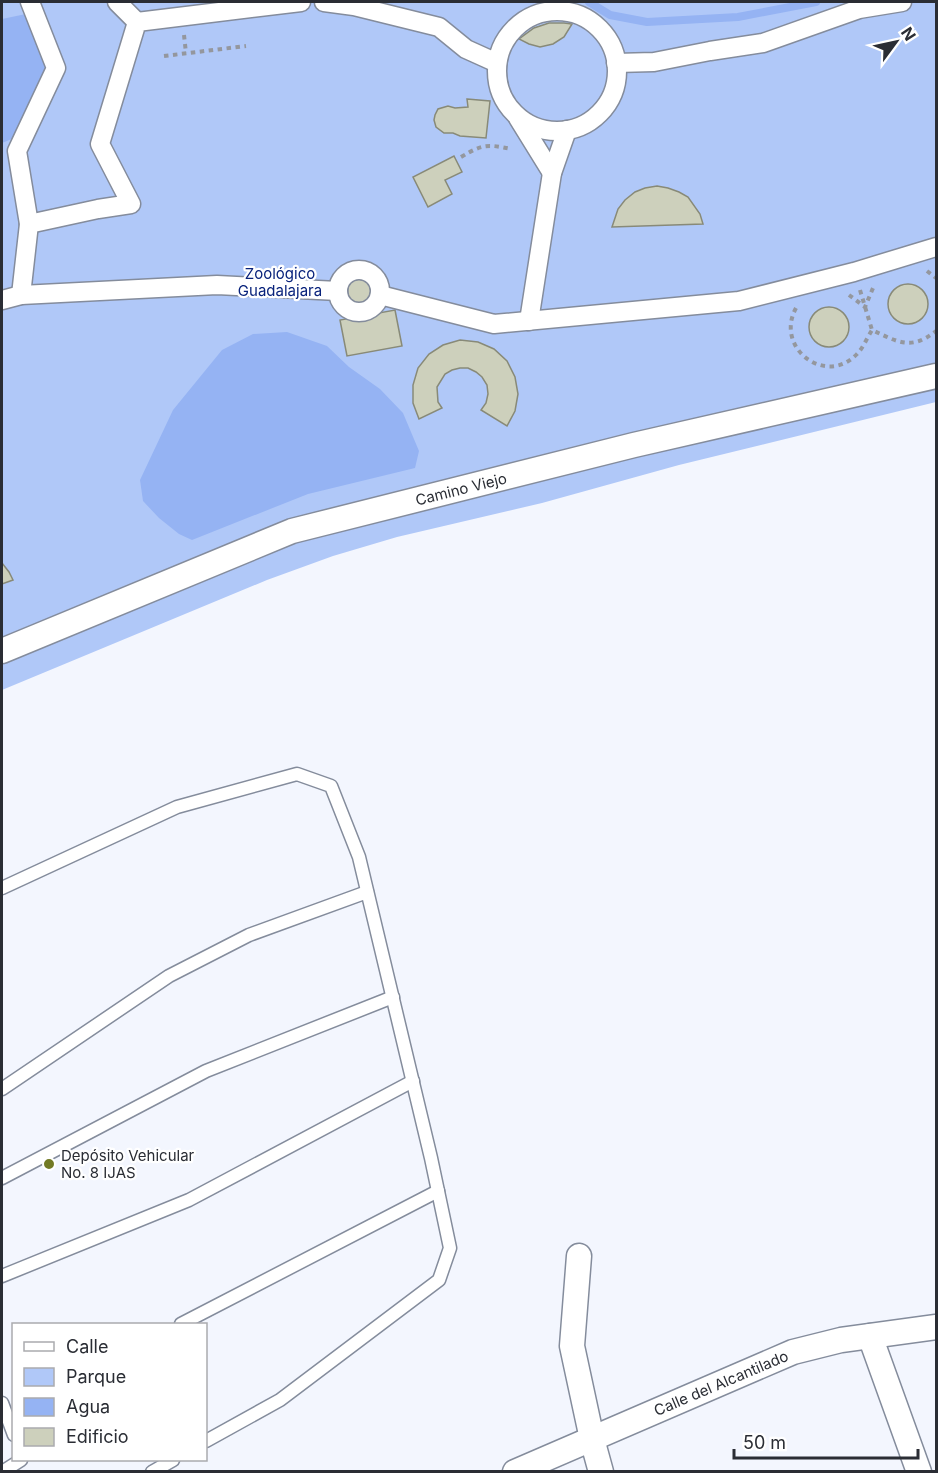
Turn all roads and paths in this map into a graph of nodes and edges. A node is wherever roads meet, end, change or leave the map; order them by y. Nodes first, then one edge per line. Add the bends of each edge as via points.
1 (30, 2) edge
2 (117, 2) edge
3 (301, 2) edge
4 (324, 2) edge
5 (902, 2) edge
6 (857, 5) edge
7 (137, 22) junction
8 (246, 46) dead end
9 (164, 56) dead end
10 (497, 63) junction
11 (616, 63) junction
12 (515, 114) junction
13 (567, 130) junction
14 (535, 145) junction
15 (461, 157) dead end
16 (552, 173) junction
17 (29, 225) junction
18 (936, 247) edge
19 (338, 291) junction
20 (844, 292) dead end
21 (21, 295) junction
22 (380, 295) junction
23 (861, 295) dead end
24 (2, 300) edge
25 (798, 303) dead end
26 (865, 307) junction
27 (529, 321) junction
28 (872, 330) junction
29 (936, 331) edge
30 (936, 376) edge
31 (2, 651) edge
32 (2, 888) edge
33 (367, 892) junction
34 (393, 997) junction
35 (413, 1081) junction
36 (2, 1089) edge
37 (2, 1178) edge
38 (438, 1191) junction
39 (579, 1256) dead end
40 (2, 1276) edge
41 (183, 1323) edge
42 (936, 1327) edge
43 (870, 1336) junction
44 (2, 1403) edge
45 (10, 1414) edge
46 (592, 1439) junction
47 (207, 1440) edge
48 (20, 1461) edge
49 (171, 1461) edge
50 (2, 1472) edge
51 (152, 1472) edge
52 (515, 1472) edge
53 (601, 1472) edge
54 (920, 1472) edge

1 - 17 street via 56,68 17,151
2 - 7 street
3 - 7 street
4 - 10 street via 439,27 466,49
5 - 6 street
6 - 11 street via 763,44 654,62
7 - 17 street via 100,144 131,204
8 - 9 path
10 - 11 street via 502,45 513,29 529,17 547,11 566,11 600,28 611,44
10 - 12 street via 498,82
11 - 13 street via 610,99 584,124
12 - 13 street via 531,125
12 - 14 street
13 - 16 street
14 - 15 path via 525,152 490,145
14 - 16 street
16 - 27 street
17 - 21 street
18 - 27 street via 739,301
19 - 21 street via 217,285
19 - 22 street via 343,305 354,312 368,311
19 - 22 street via 347,274 361,270 378,281
20 - 26 path
21 - 24 street
22 - 27 street via 494,324
23 - 26 path
25 - 28 path via 790,327 792,340 799,352 820,366 846,363 857,355
26 - 28 path
28 - 29 path via 899,342 913,343
30 - 31 street, Camino Viejo via 634,445 292,531
32 - 33 lane via 177,807 297,774 331,786 359,857
33 - 34 lane
33 - 36 lane via 249,934 169,976
34 - 35 lane
34 - 37 lane via 206,1071
35 - 38 lane
35 - 40 lane via 189,1200
38 - 41 lane
38 - 47 lane via 450,1248 439,1280 280,1400
39 - 46 street via 572,1346
42 - 43 street, Calle del Alcantilado
43 - 46 street, Calle del Alcantilado via 793,1352
43 - 54 street
44 - 45 lane
46 - 52 street, Calle del Alcantilado
46 - 53 street
48 - 50 lane
49 - 51 lane

